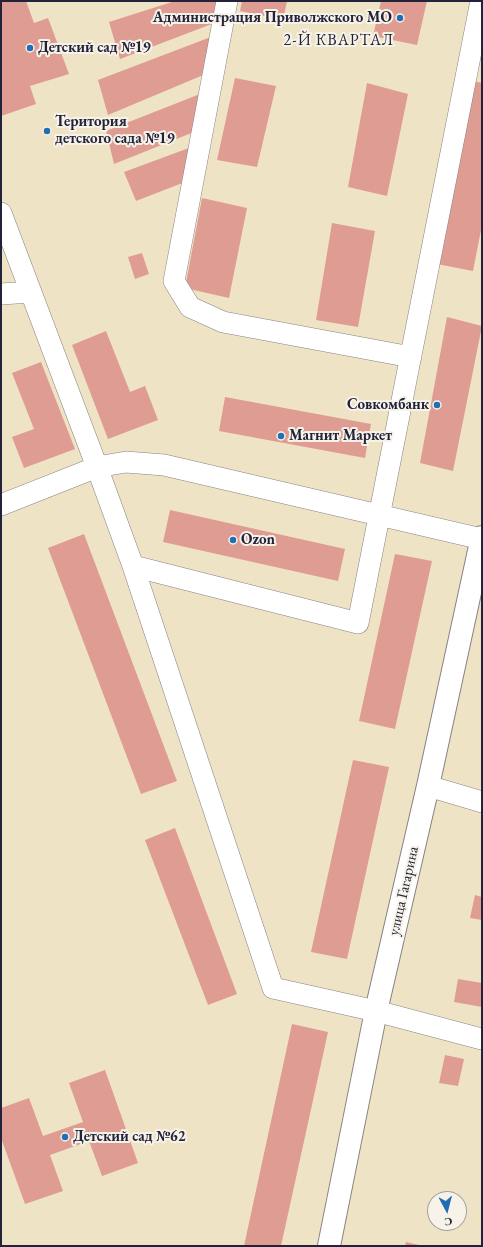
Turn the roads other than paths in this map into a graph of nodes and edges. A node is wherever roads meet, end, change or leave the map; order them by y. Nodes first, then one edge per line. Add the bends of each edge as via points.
1 (227, 1) edge
2 (481, 1) edge
3 (1, 214) edge
4 (31, 292) junction
5 (1, 294) edge
6 (411, 357) junction
7 (97, 467) junction
8 (1, 505) edge
9 (378, 514) junction
10 (482, 538) edge
11 (480, 561) edge
12 (133, 566) junction
13 (428, 786) junction
14 (482, 802) edge
15 (376, 1011) junction
16 (482, 1039) edge
17 (329, 1246) edge

1 - 6 street via 174,281 190,308 223,322
2 - 6 street
3 - 4 street
4 - 5 street
4 - 7 street
6 - 9 street
7 - 8 street
7 - 9 street via 126,462 164,465
7 - 12 street
9 - 10 street
9 - 12 street via 358,623
10 - 11 main road, улица Гагарина
11 - 13 main road, улица Гагарина
12 - 15 street via 274,988
13 - 14 street
13 - 15 main road, улица Гагарина
15 - 16 street
15 - 17 main road, улица Гагарина

